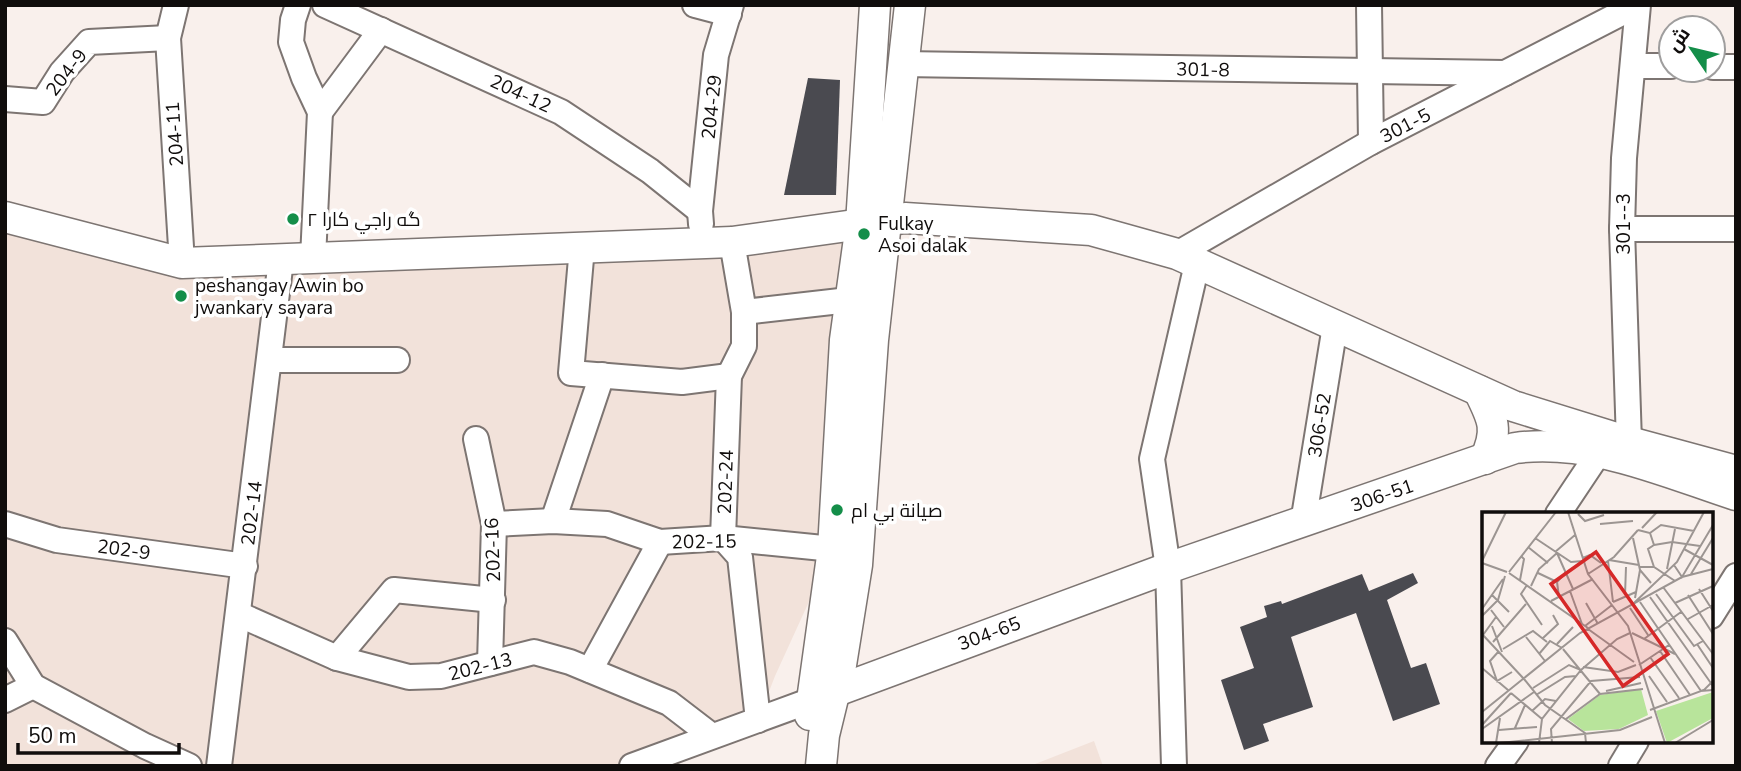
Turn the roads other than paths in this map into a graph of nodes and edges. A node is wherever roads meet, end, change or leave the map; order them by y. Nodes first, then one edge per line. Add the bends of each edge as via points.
1 (176, 5) edge
2 (298, 5) edge
3 (325, 5) edge
4 (695, 5) edge
5 (875, 5) edge
6 (910, 5) edge
7 (1369, 5) edge
8 (1638, 5) edge
9 (730, 10) edge
10 (381, 30) junction
11 (168, 38) junction
12 (902, 64) junction
13 (1633, 66) junction
14 (1657, 66) edge
15 (1371, 72) junction
16 (1505, 74) junction
17 (5, 99) edge
18 (320, 112) junction
19 (1371, 142) junction
20 (701, 211) junction
21 (5, 217) edge
22 (874, 222) junction
23 (1622, 229) junction
24 (1736, 229) edge
25 (703, 242) junction
26 (732, 242) junction
27 (582, 247) junction
28 (313, 258) junction
29 (1187, 259) junction
30 (281, 260) junction
31 (182, 263) junction
32 (849, 300) junction
33 (744, 313) junction
34 (1335, 326) junction
35 (271, 360) junction
36 (397, 360) dead end
37 (602, 375) junction
38 (729, 376) junction
39 (1479, 391) junction
40 (476, 439) dead end
41 (1629, 442) junction
42 (1600, 451) junction
43 (1485, 459) junction
44 (1727, 480) edge
45 (1559, 512) edge
46 (554, 521) junction
47 (1303, 523) junction
48 (5, 524) edge
49 (494, 524) junction
50 (723, 538) junction
51 (660, 542) junction
52 (833, 549) junction
53 (245, 566) junction
54 (1168, 568) junction
55 (1736, 576) edge
56 (493, 600) junction
57 (1713, 613) edge
58 (238, 614) junction
59 (5, 641) edge
60 (337, 657) junction
61 (490, 663) junction
62 (590, 670) junction
63 (33, 686) junction
64 (823, 695) junction
65 (5, 700) edge
66 (758, 720) junction
67 (712, 736) junction
68 (1515, 743) edge
69 (1635, 743) edge
70 (189, 766) edge
71 (219, 766) edge
72 (632, 766) edge
73 (803, 766) edge
74 (821, 766) edge
75 (1174, 766) edge
76 (1498, 766) edge
77 (1621, 766) edge

1 - 11 street, 204-11
2 - 18 street via 291,42
3 - 10 street, 204-12
4 - 9 street
5 - 22 main road
6 - 12 main road
7 - 15 street
8 - 13 street, 301--3
8 - 16 street, 301-5
9 - 20 street, 204-29 via 716,55
10 - 18 street
10 - 20 street, 204-12 via 561,112
11 - 17 street, 204-9 via 89,42 43,102
11 - 31 street, 204-11
12 - 15 street, 301-8
12 - 22 main road
13 - 14 street
13 - 23 street, 301--3
15 - 16 street, 301-8
15 - 19 street
16 - 19 street, 301-5
18 - 28 street
19 - 29 street, 301-5
20 - 25 street, 204-29
21 - 31 main road
22 - 26 main road
22 - 29 main road via 916,218 1091,230
22 - 32 main road
22 - 64 main road via 873,340 857,565 841,665
23 - 24 street
23 - 41 street, 301--3
25 - 26 main road
25 - 27 main road
26 - 33 street, 202-24
27 - 28 main road
27 - 37 street via 570,373
28 - 30 main road
29 - 34 main road
29 - 54 street via 1152,459
30 - 31 main road
30 - 35 street, 202-14
32 - 33 street
32 - 52 main road
33 - 38 street, 202-24 via 744,346
34 - 39 main road
34 - 47 street, 306-52
35 - 36 street
35 - 53 street, 202-14
37 - 38 street via 682,382
37 - 46 street
38 - 50 street, 202-24
39 - 41 main road
39 - 43 main road via 1493,418 1494,440
40 - 49 street, 202-16
41 - 44 main road
42 - 43 main road, 306-51 via 1539,445
42 - 44 main road, 306-51
42 - 45 street
43 - 47 main road, 306-51
46 - 49 street, 202-15
46 - 51 street, 202-15 via 607,524
47 - 54 main road, 306-51
48 - 53 street, 202-9 via 57,540
49 - 56 street, 202-16
50 - 51 street, 202-15
50 - 52 street, 202-15
50 - 66 street, 202-24 via 740,557
51 - 62 street
52 - 64 main road
53 - 58 street, 202-14
54 - 64 main road, 304-65
54 - 75 street
55 - 57 street
56 - 60 street via 394,590
56 - 61 street, 202-16
58 - 60 street, 202-13
58 - 71 street, 202-14
59 - 63 street
60 - 61 street, 202-13 via 409,677 441,676
61 - 62 street, 202-13 via 534,652
62 - 67 street, 202-13 via 669,703
63 - 65 street
63 - 70 street
64 - 66 street
64 - 73 main road
64 - 74 main road
66 - 67 street
67 - 72 street
68 - 76 street
69 - 77 street

